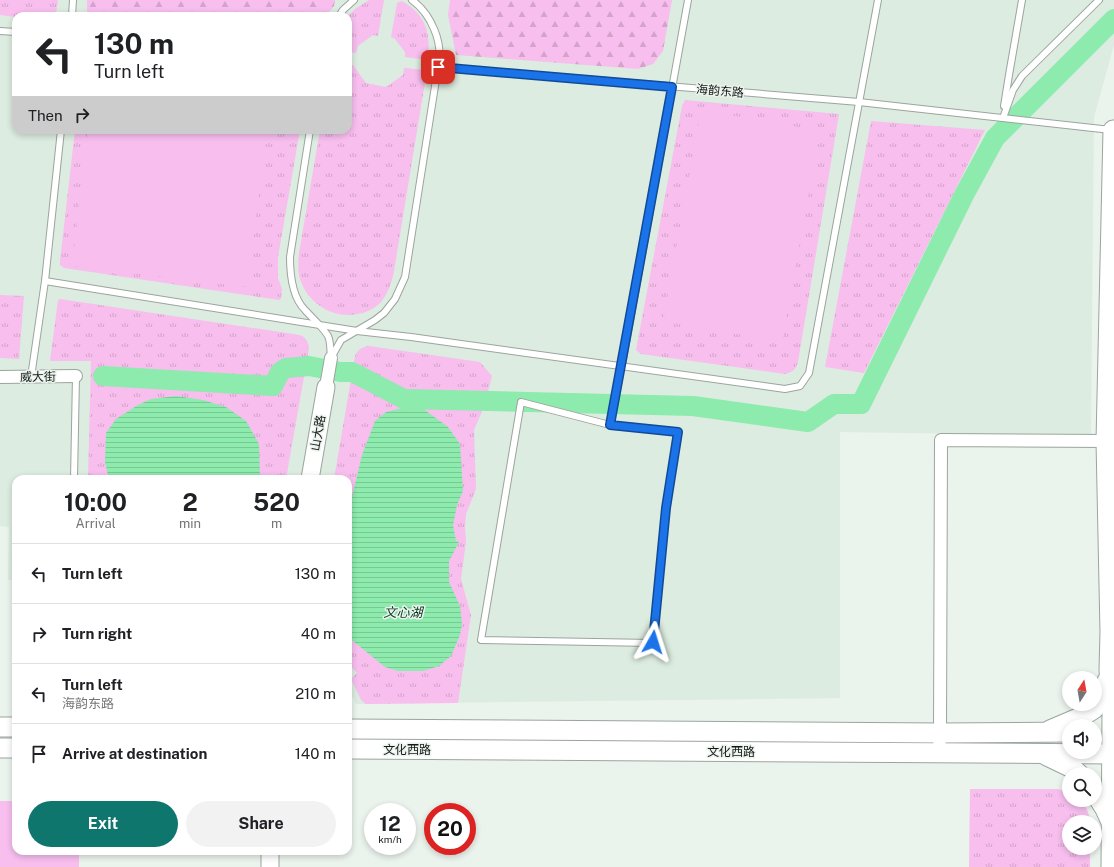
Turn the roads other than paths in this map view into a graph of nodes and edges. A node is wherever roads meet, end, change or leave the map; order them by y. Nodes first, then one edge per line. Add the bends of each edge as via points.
1 (73, 0) edge
2 (354, 0) edge
3 (412, 0) edge
4 (688, 0) edge
5 (878, 0) edge
6 (1022, 0) edge
7 (1099, 0) edge
8 (72, 12) edge
9 (342, 12) edge
10 (0, 31) edge
11 (12, 32) edge
12 (438, 67) junction
13 (672, 87) junction
14 (859, 102) junction
15 (1003, 118) junction
16 (1113, 130) edge
17 (61, 134) edge
18 (309, 134) edge
19 (45, 281) junction
20 (303, 309) junction
21 (375, 320) junction
22 (319, 324) junction
23 (337, 327) junction
24 (358, 331) junction
25 (331, 358) junction
26 (622, 365) junction
27 (76, 376) joint
28 (0, 378) edge
29 (32, 378) junction
30 (326, 387) joint
31 (610, 425) junction
32 (1110, 441) edge
33 (74, 475) edge
34 (311, 475) edge
35 (1111, 533) edge
36 (1109, 670) junction
37 (0, 727) edge
38 (12, 727) edge
39 (352, 730) edge
40 (1044, 732) junction
41 (1062, 732) edge
42 (1107, 732) edge
43 (940, 733) junction
44 (0, 748) edge
45 (12, 748) edge
46 (352, 750) edge
47 (939, 753) junction
48 (1042, 753) junction
49 (1113, 754) edge
50 (1070, 767) edge
51 (1102, 804) edge
52 (1112, 824) junction
53 (270, 855) edge
54 (270, 867) edge
55 (1112, 867) edge

1 - 8 lane
2 - 9 lane
3 - 12 lane via 420,6 431,22 438,38
4 - 13 lane
5 - 14 lane
6 - 15 lane
7 - 15 lane via 1022,76
10 - 11 lane
12 - 13 lane, 海韵东路
12 - 21 lane via 405,277 394,299
13 - 14 lane, 海韵东路
13 - 26 lane
14 - 15 lane, 海韵东路
14 - 26 lane via 809,373 800,386 785,389
15 - 16 lane, 海韵东路
16 - 32 main road
17 - 19 lane
18 - 20 lane via 290,257 295,295
19 - 22 lane
19 - 29 lane
20 - 22 lane
20 - 23 lane
21 - 23 lane via 354,327
21 - 24 lane
22 - 23 lane
22 - 25 lane via 328,338
23 - 24 lane
24 - 25 lane via 341,340
24 - 26 lane
25 - 30 street
26 - 31 lane
27 - 29 street, 威大街
27 - 33 lane
28 - 29 street, 威大街
30 - 34 main road, 山大路
31 - 31 lane via 678,432 666,508 653,642 481,640 521,402
32 - 35 main road
32 - 43 street via 940,440
35 - 36 main road
36 - 40 main road via 1105,694 1094,709
36 - 42 main road via 1112,712
37 - 38 main road
39 - 43 main road, 文化西路
40 - 41 main road, 文化西路
40 - 43 main road, 文化西路
42 - 49 main road
43 - 47 street
44 - 45 main road
46 - 47 main road, 文化西路
47 - 48 main road, 文化西路
48 - 49 main road, 文化西路
48 - 50 main road
49 - 52 main road
51 - 52 main road
52 - 55 main road
53 - 54 main road

